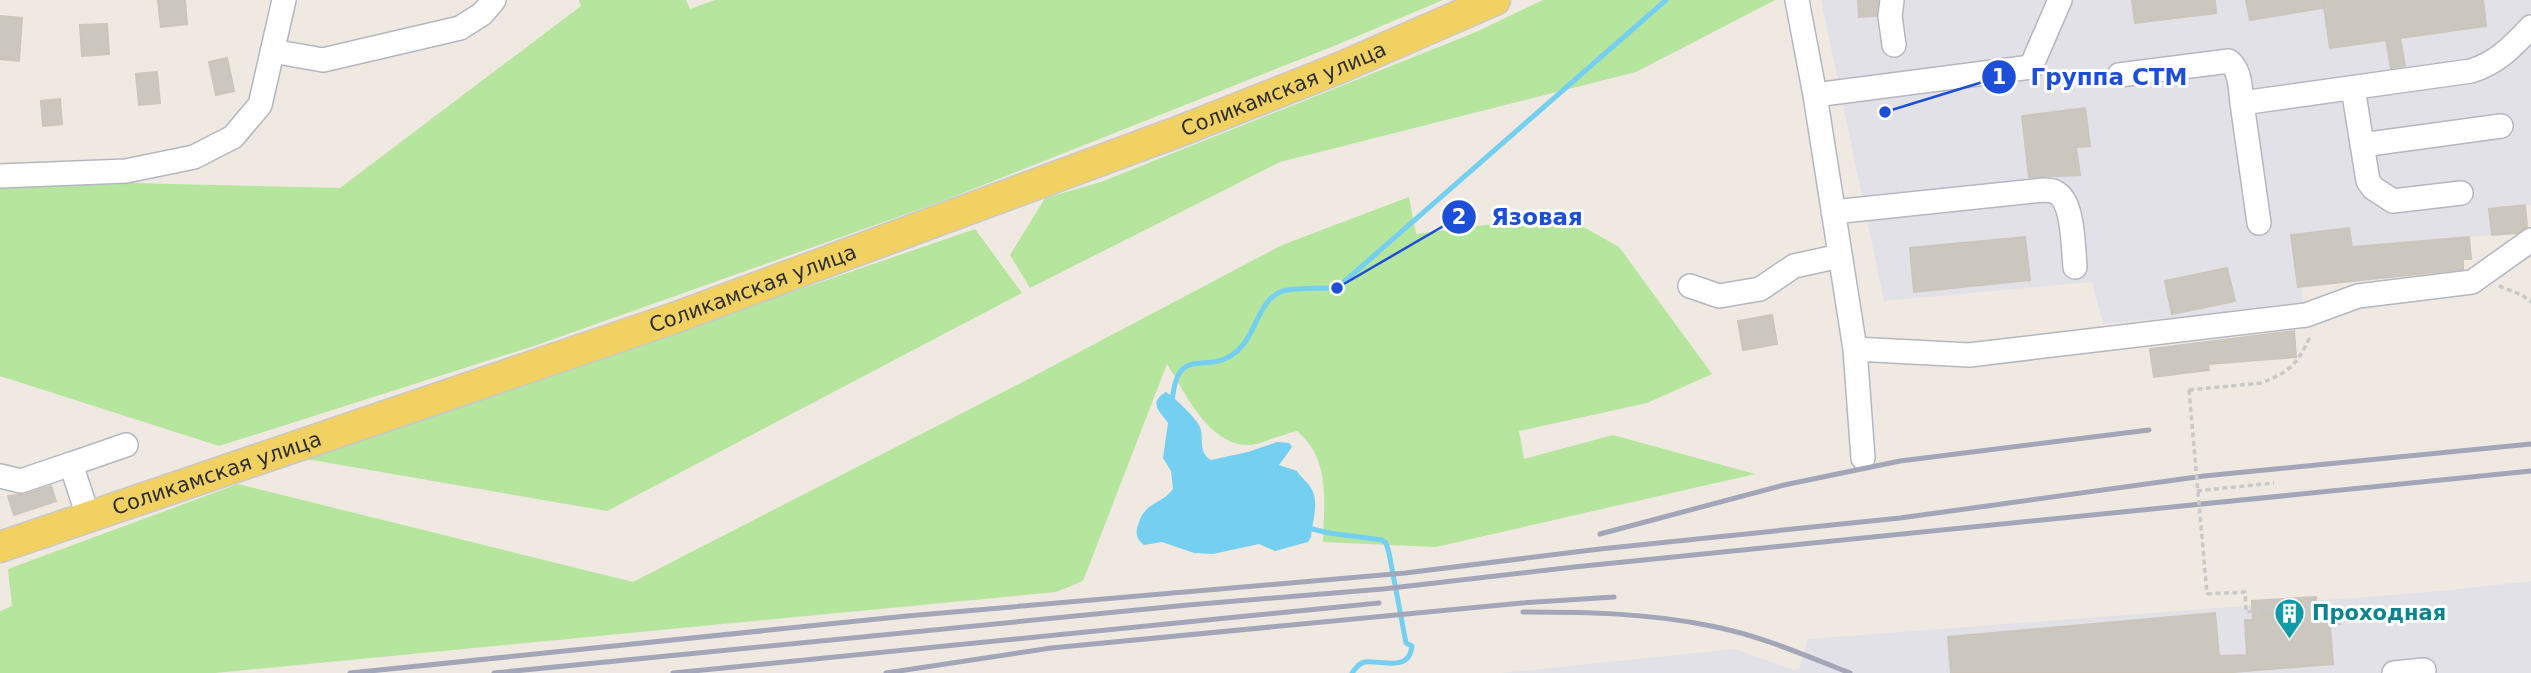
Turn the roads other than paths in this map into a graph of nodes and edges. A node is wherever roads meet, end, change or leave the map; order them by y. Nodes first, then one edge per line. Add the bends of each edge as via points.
1 (284, 0) edge
2 (494, 0) edge
3 (1495, 0) edge
4 (1797, 0) edge
5 (1892, 0) edge
6 (2060, 0) edge
7 (2531, 27) edge
8 (1894, 45) dead end
9 (272, 51) junction
10 (2119, 75) dead end
11 (2354, 88) junction
12 (1815, 95) junction
13 (2242, 103) junction
14 (2501, 126) dead end
15 (2362, 145) junction
16 (0, 176) edge
17 (2461, 192) dead end
18 (1833, 212) junction
19 (2259, 223) dead end
20 (2531, 240) edge
21 (1840, 256) junction
22 (2075, 267) dead end
23 (1690, 286) dead end
24 (1855, 349) junction
25 (126, 446) dead end
26 (1863, 458) dead end
27 (71, 464) junction
28 (0, 476) edge
29 (88, 516) junction
30 (0, 547) edge
31 (2424, 670) dead end
32 (2394, 673) edge

1 - 9 street
2 - 9 street via 460,28 323,61
3 - 29 main road, Соликамская улица via 1180,131 677,317
4 - 12 street
5 - 8 street
6 - 12 street via 2031,67
7 - 11 street via 2490,65
9 - 16 street via 260,105 233,137 194,157 126,171
10 - 13 street via 2229,61 2238,74
11 - 13 street
11 - 15 street
12 - 18 street
13 - 19 street
14 - 15 street
15 - 17 street via 2368,181 2393,201
18 - 21 street
18 - 22 street via 2055,192 2070,212
20 - 24 street via 2479,279 2358,296 2306,315 1969,355
21 - 23 street via 1794,266 1760,289 1719,296
21 - 24 street
24 - 26 street
25 - 27 street
27 - 28 street via 21,481
27 - 29 street
29 - 30 main road, Соликамская улица
31 - 32 street

